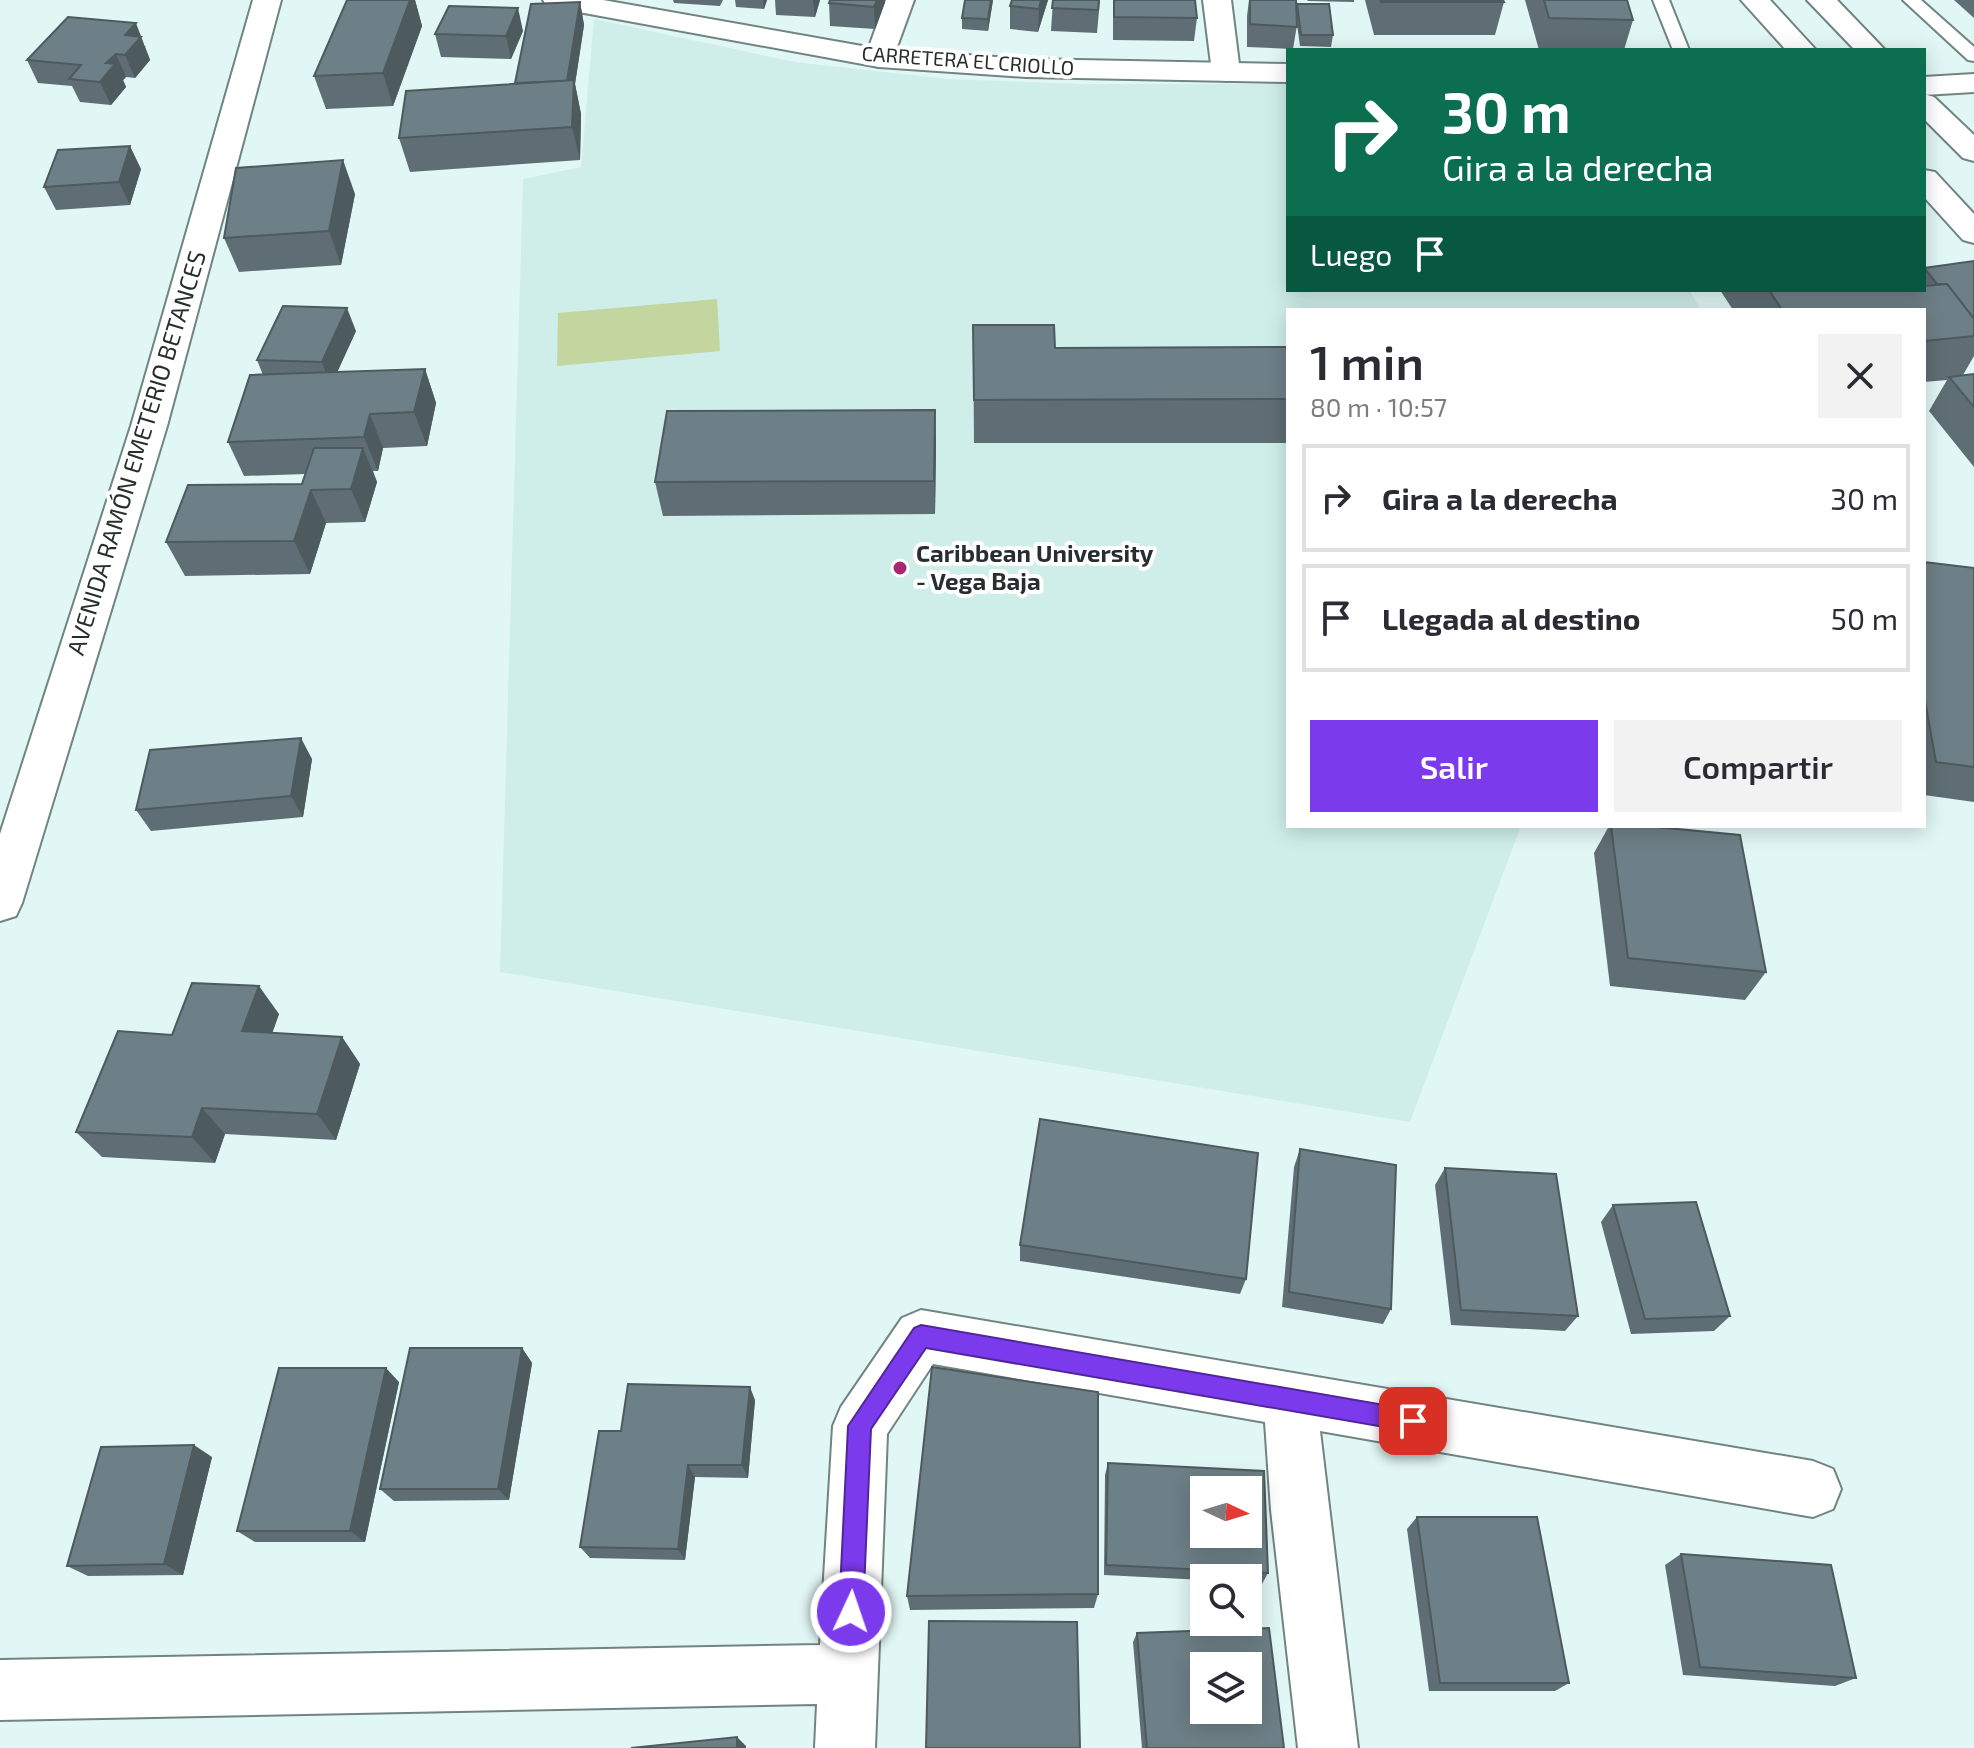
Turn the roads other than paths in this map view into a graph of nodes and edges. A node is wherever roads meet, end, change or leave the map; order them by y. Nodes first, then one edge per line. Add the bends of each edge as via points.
1 (267, 0) edge
2 (557, 0) edge
3 (900, 0) edge
4 (1217, 0) edge
5 (1661, 0) edge
6 (1755, 0) edge
7 (1821, 0) edge
8 (1911, 0) edge
9 (621, 6) edge
10 (1680, 48) edge
11 (1800, 48) edge
12 (1869, 48) edge
13 (1974, 56) edge
14 (879, 58) junction
15 (1226, 72) junction
16 (1286, 73) edge
17 (1974, 83) edge
18 (1926, 86) edge
19 (1926, 105) edge
20 (1974, 152) edge
21 (1926, 181) edge
22 (1974, 233) edge
23 (0, 903) edge
24 (1290, 1400) junction
25 (1813, 1489) dead end
26 (849, 1674) junction
27 (0, 1690) edge
28 (845, 1748) edge
29 (1328, 1748) edge

1 - 23 street, AVENIDA RAMÓN EMETERIO BETANCES via 149,426
2 - 9 street, CARRETERA EL CRIOLLO
3 - 14 street
4 - 15 street
5 - 10 lane
6 - 11 street
7 - 12 street
8 - 13 lane
9 - 14 street, CARRETERA EL CRIOLLO
14 - 15 street, CARRETERA EL CRIOLLO via 1026,68
15 - 16 street, CARRETERA EL CRIOLLO
17 - 18 street
19 - 20 street
21 - 22 street
24 - 25 street
24 - 26 street via 921,1336 860,1426
24 - 29 street
26 - 27 street
26 - 28 street

